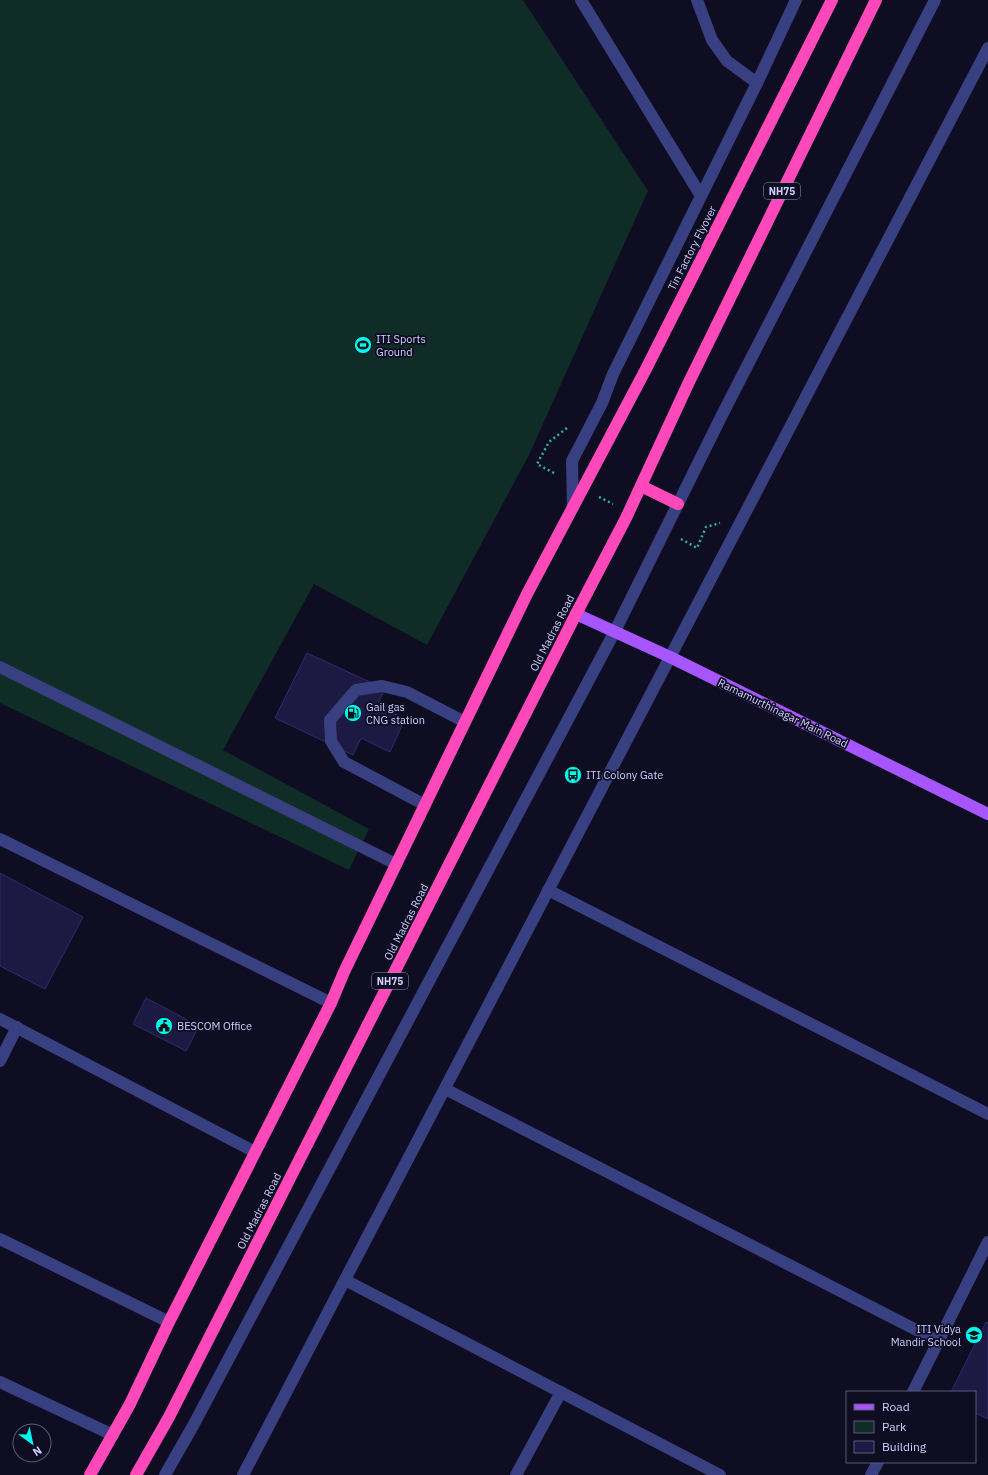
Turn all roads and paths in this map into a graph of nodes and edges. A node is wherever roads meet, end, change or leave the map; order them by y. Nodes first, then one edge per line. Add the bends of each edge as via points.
1 (581, 0) edge
2 (698, 0) edge
3 (796, 0) edge
4 (832, 0) edge
5 (876, 0) edge
6 (935, 0) edge
7 (988, 48) edge
8 (757, 83) junction
9 (701, 196) junction
10 (549, 442) dead end
11 (537, 464) dead end
12 (641, 486) junction
13 (678, 504) junction
14 (573, 507) junction
15 (706, 527) dead end
16 (697, 548) dead end
17 (576, 614) junction
18 (615, 632) junction
19 (670, 657) junction
20 (0, 667) edge
21 (465, 722) junction
22 (425, 805) junction
23 (988, 814) edge
24 (0, 839) edge
25 (396, 864) junction
26 (548, 890) junction
27 (331, 1003) junction
28 (0, 1019) edge
29 (17, 1027) junction
30 (0, 1061) edge
31 (445, 1088) junction
32 (988, 1114) edge
33 (255, 1152) junction
34 (0, 1239) edge
35 (988, 1242) edge
36 (345, 1280) junction
37 (169, 1322) junction
38 (938, 1341) junction
39 (0, 1382) edge
40 (913, 1391) edge
41 (561, 1392) junction
42 (113, 1435) junction
43 (877, 1463) edge
44 (90, 1475) edge
45 (136, 1475) edge
46 (165, 1475) edge
47 (243, 1475) edge
48 (516, 1475) edge
49 (720, 1475) edge
50 (871, 1475) edge

1 - 9 street
2 - 8 street via 712,40 727,61
3 - 8 street
4 - 14 highway, Tin Factory Flyover via 650,362
5 - 12 highway, NH75 via 689,382
6 - 13 street
7 - 19 street
8 - 9 street
9 - 14 street via 572,461
10 - 11 path
12 - 13 highway
12 - 17 highway, Old Madras Road / NH75
13 - 18 street
14 - 21 highway via 527,594
15 - 16 path
17 - 18 main road, Ramamurthinagar Main Road
17 - 45 highway, Old Madras Road / NH75 via 169,1417
18 - 19 main road, Ramamurthinagar Main Road
18 - 46 street
19 - 23 main road, Ramamurthinagar Main Road
19 - 26 street
20 - 25 street
21 - 22 highway
21 - 22 street via 407,692 382,686 356,690 330,720 331,741 344,762
22 - 25 highway
24 - 27 street
25 - 27 highway
26 - 31 street
26 - 32 street
27 - 33 highway
28 - 29 street
29 - 30 street
29 - 33 street
31 - 36 street
31 - 38 street
33 - 37 highway
34 - 37 street
35 - 38 street
36 - 41 street
36 - 47 street
37 - 42 highway
38 - 40 street
39 - 42 street
41 - 48 street
41 - 49 street
42 - 44 highway
43 - 50 street

